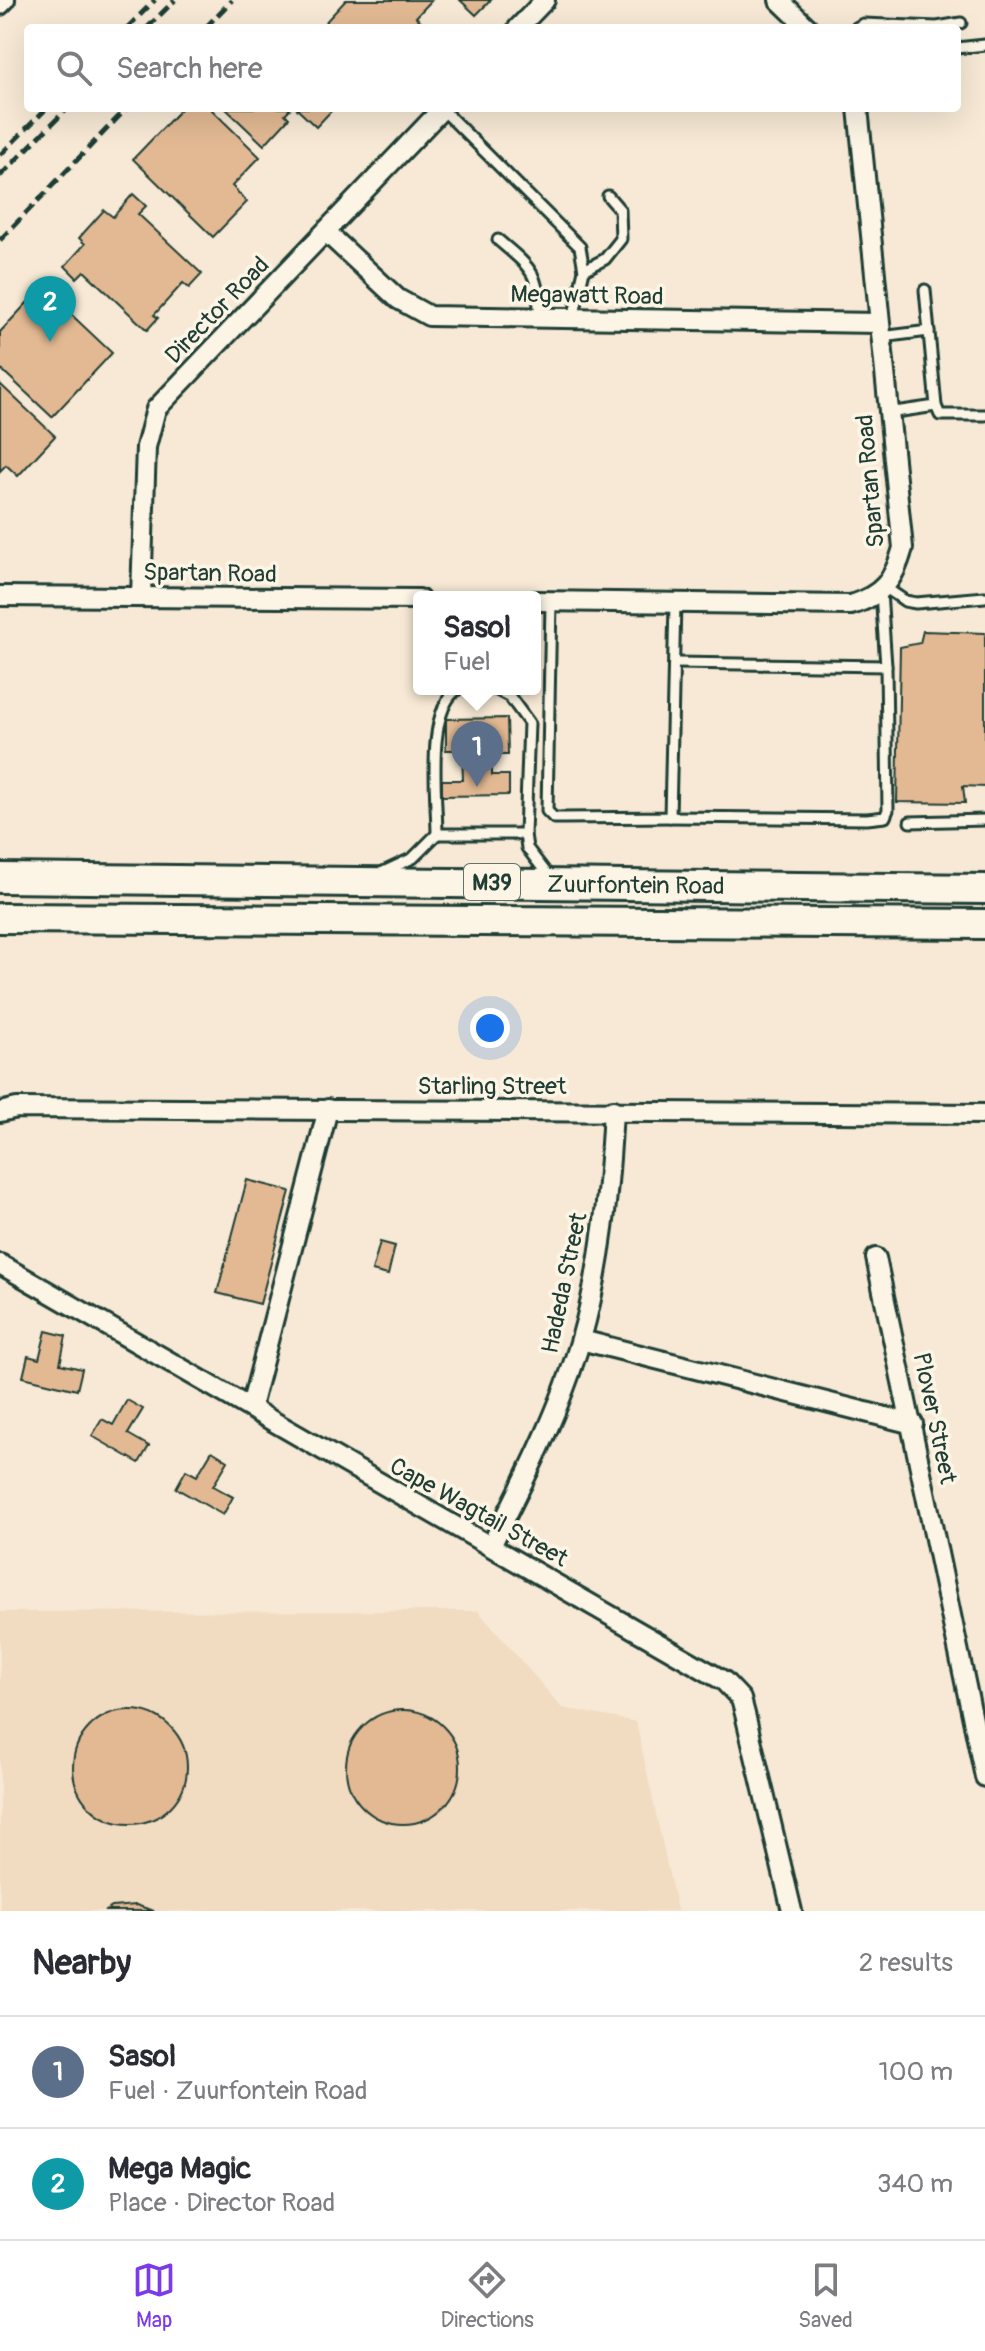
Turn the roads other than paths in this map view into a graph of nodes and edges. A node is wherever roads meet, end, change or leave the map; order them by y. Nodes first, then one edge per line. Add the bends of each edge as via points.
1 (5, 0) edge
2 (545, 0) edge
3 (779, 0) edge
4 (0, 5) edge
5 (961, 23) dead end
6 (522, 24) edge
7 (804, 24) edge
8 (955, 24) edge
9 (985, 45) edge
10 (961, 48) edge
11 (438, 112) edge
12 (446, 112) edge
13 (858, 112) edge
14 (608, 196) dead end
15 (326, 232) junction
16 (498, 240) dead end
17 (584, 270) junction
18 (925, 290) dead end
19 (539, 319) junction
20 (573, 319) junction
21 (879, 330) junction
22 (929, 331) junction
23 (936, 406) junction
24 (888, 413) junction
25 (985, 415) edge
26 (884, 590) junction
27 (0, 596) edge
28 (141, 596) junction
29 (985, 597) edge
30 (413, 599) edge
31 (543, 601) edge
32 (675, 603) junction
33 (676, 663) junction
34 (886, 666) junction
35 (452, 695) edge
36 (506, 695) edge
37 (670, 817) junction
38 (985, 820) edge
39 (910, 822) dead end
40 (437, 834) junction
41 (525, 834) junction
42 (0, 878) edge
43 (349, 881) junction
44 (553, 882) junction
45 (985, 889) edge
46 (0, 918) edge
47 (985, 924) edge
48 (328, 1109) junction
49 (613, 1110) junction
50 (0, 1112) edge
51 (985, 1114) edge
52 (876, 1258) dead end
53 (0, 1264) edge
54 (581, 1340) junction
55 (251, 1407) junction
56 (913, 1424) junction
57 (491, 1546) junction
58 (985, 1777) edge
59 (792, 1911) edge

1 - 4 street
2 - 6 street
3 - 7 street
5 - 8 lane
9 - 10 lane
11 - 15 street, Director Road
12 - 17 lane via 580,247
13 - 21 street, Spartan Road
14 - 17 lane via 620,210 621,239 605,259
15 - 19 street, Megawatt Road via 398,299 429,316
15 - 28 street, Director Road via 156,409 146,447
16 - 19 lane via 531,268 537,280
17 - 20 lane
18 - 22 lane
19 - 20 street, Megawatt Road
20 - 21 street, Megawatt Road
21 - 22 lane
21 - 24 street, Spartan Road
22 - 23 lane
23 - 24 lane
23 - 25 lane via 947,418
24 - 26 street, Spartan Road via 903,548
26 - 29 lane via 916,603
26 - 32 street via 851,605
26 - 34 lane
27 - 28 street, Spartan Road
28 - 30 street, Spartan Road
31 - 32 street
31 - 37 lane via 549,815
32 - 33 lane
33 - 34 lane
33 - 37 lane
34 - 37 lane via 885,817
35 - 40 lane via 442,705 437,724
36 - 41 lane via 529,723
38 - 39 lane
40 - 41 lane
40 - 43 lane via 395,868
41 - 44 lane via 527,848
42 - 43 main road, Zuurfontein Road / M39
43 - 44 main road, Zuurfontein Road / M39
44 - 45 main road, Zuurfontein Road / M39
46 - 47 main road, Zuurfontein Road / M39
48 - 49 street, Starling Street
48 - 50 street, Starling Street
48 - 55 street
49 - 51 street, Starling Street
49 - 54 street, Hadeda Street via 604,1223
52 - 56 street, Plover Street
53 - 55 street, Cape Wagtail Street
54 - 56 street
54 - 57 street, Hadeda Street via 533,1462
55 - 57 street, Cape Wagtail Street
56 - 58 street, Plover Street
57 - 59 street, Cape Wagtail Street via 734,1690 745,1714

